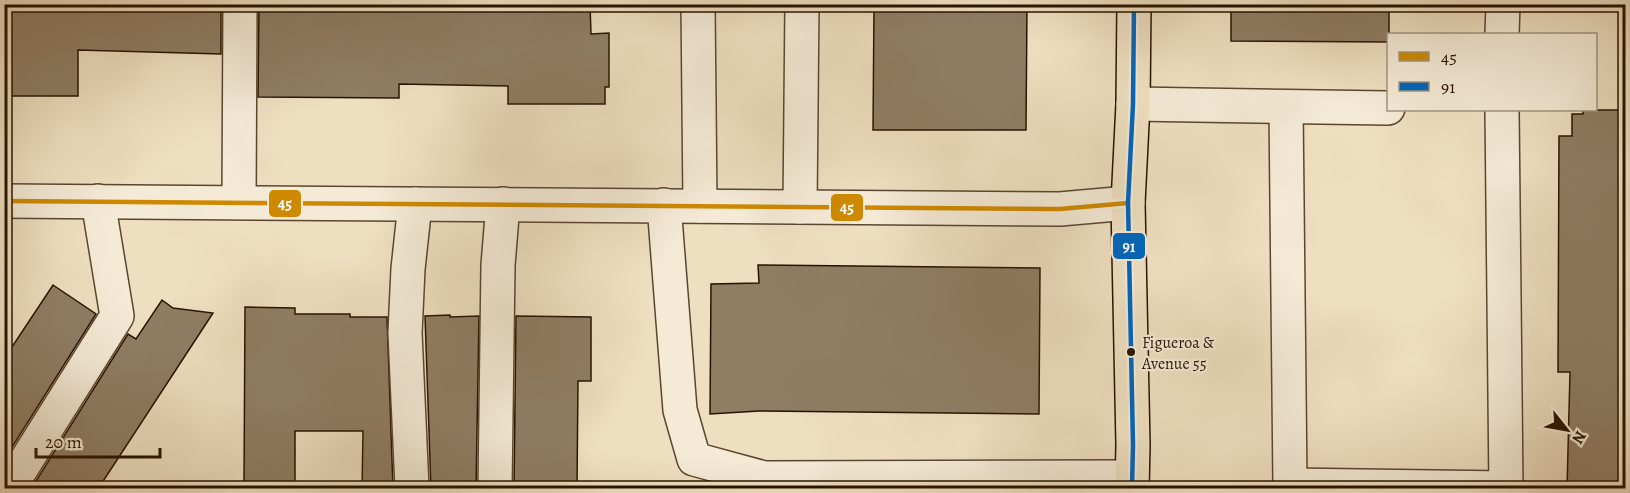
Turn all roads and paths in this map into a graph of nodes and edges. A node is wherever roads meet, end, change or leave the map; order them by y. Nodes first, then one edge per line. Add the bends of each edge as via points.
1 (240, 4) edge
2 (698, 4) edge
3 (802, 4) edge
4 (1134, 4) edge
5 (1503, 4) edge
6 (1502, 33) edge
7 (1133, 104) junction
8 (1286, 107) junction
9 (1387, 108) edge
10 (1502, 111) edge
11 (4, 201) edge
12 (98, 201) junction
13 (239, 202) junction
14 (1128, 203) junction
15 (415, 204) junction
16 (503, 204) junction
17 (664, 205) junction
18 (700, 206) junction
19 (800, 207) junction
20 (1132, 483) edge
21 (1506, 488) edge
22 (9, 489) edge
23 (412, 489) edge
24 (495, 489) edge

1 - 13 street
2 - 18 street
3 - 19 street
4 - 7 main road
5 - 6 street
7 - 8 street
7 - 14 main road
8 - 9 street
8 - 21 street via 1290,485
10 - 21 street
11 - 12 street
12 - 13 street
12 - 22 street via 117,316
13 - 15 street
14 - 19 street via 1060,209
14 - 20 main road
15 - 16 street
15 - 23 street via 405,333
16 - 17 street
16 - 24 street via 498,265
17 - 18 street
17 - 20 street via 680,410 694,459 764,478
18 - 19 street

